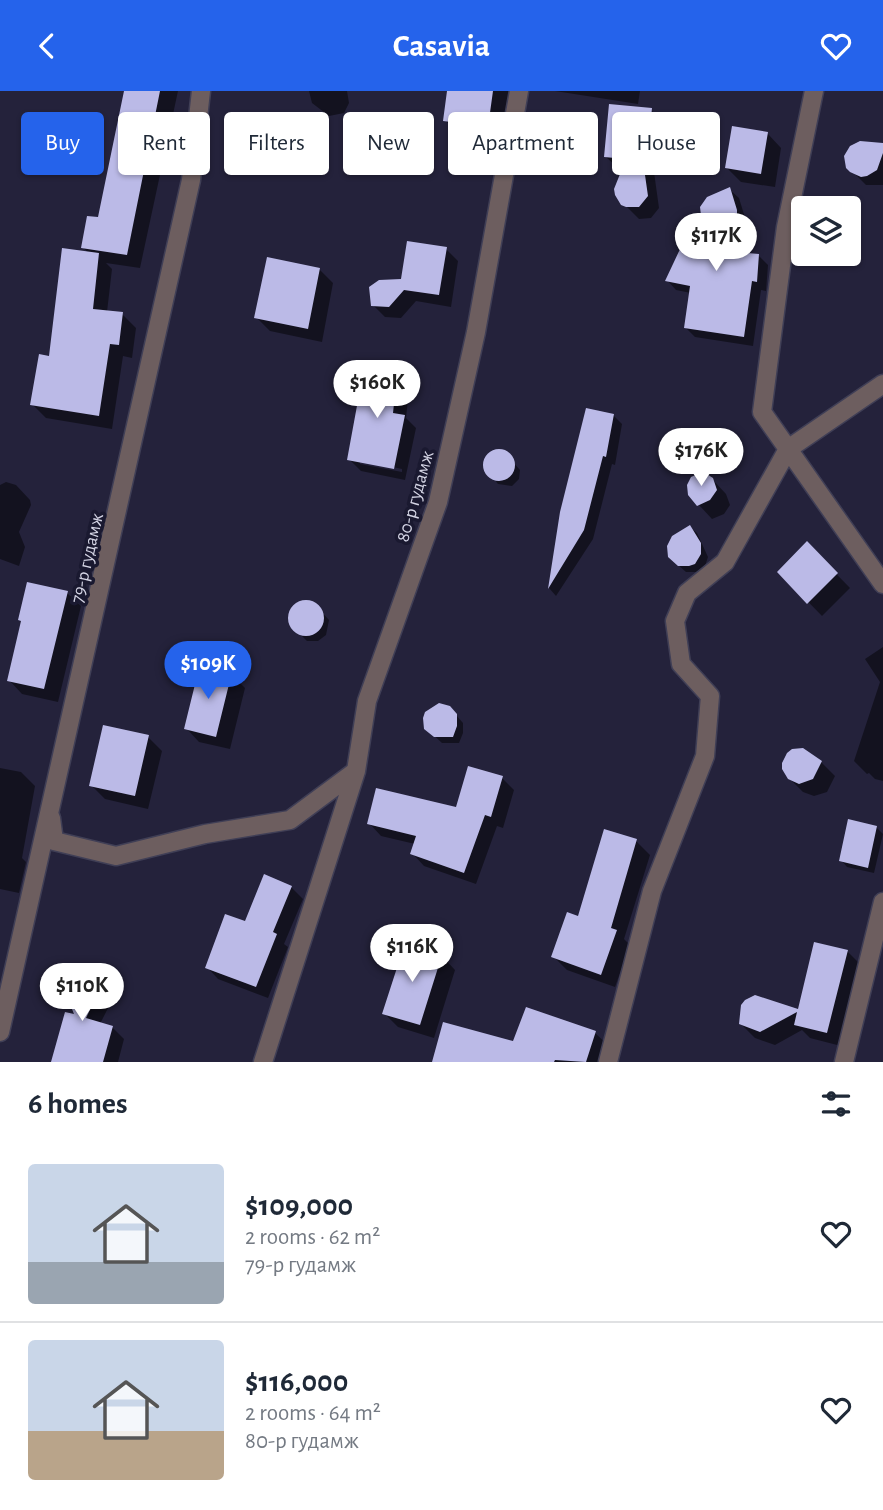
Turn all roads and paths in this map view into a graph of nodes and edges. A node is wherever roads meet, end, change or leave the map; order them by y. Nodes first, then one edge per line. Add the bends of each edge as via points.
1 (201, 91) edge
2 (519, 91) edge
3 (814, 91) edge
4 (883, 384) edge
5 (788, 449) junction
6 (883, 584) edge
7 (356, 771) junction
8 (50, 811) junction
9 (883, 902) edge
10 (0, 1032) edge
11 (263, 1062) edge
12 (608, 1062) edge
13 (844, 1062) edge

1 - 8 street, 79-р гудамж via 188,194
2 - 7 street, 80-р гудамж via 476,332 438,502 367,701
3 - 5 street via 786,227 762,412
4 - 5 street
5 - 6 street
5 - 12 street via 725,562 687,593 675,621 681,664 709,696 705,756 652,891
7 - 8 street via 290,820 205,834 116,856 54,841
7 - 11 street, 80-р гудамж
8 - 10 street, 79-р гудамж
9 - 13 street

